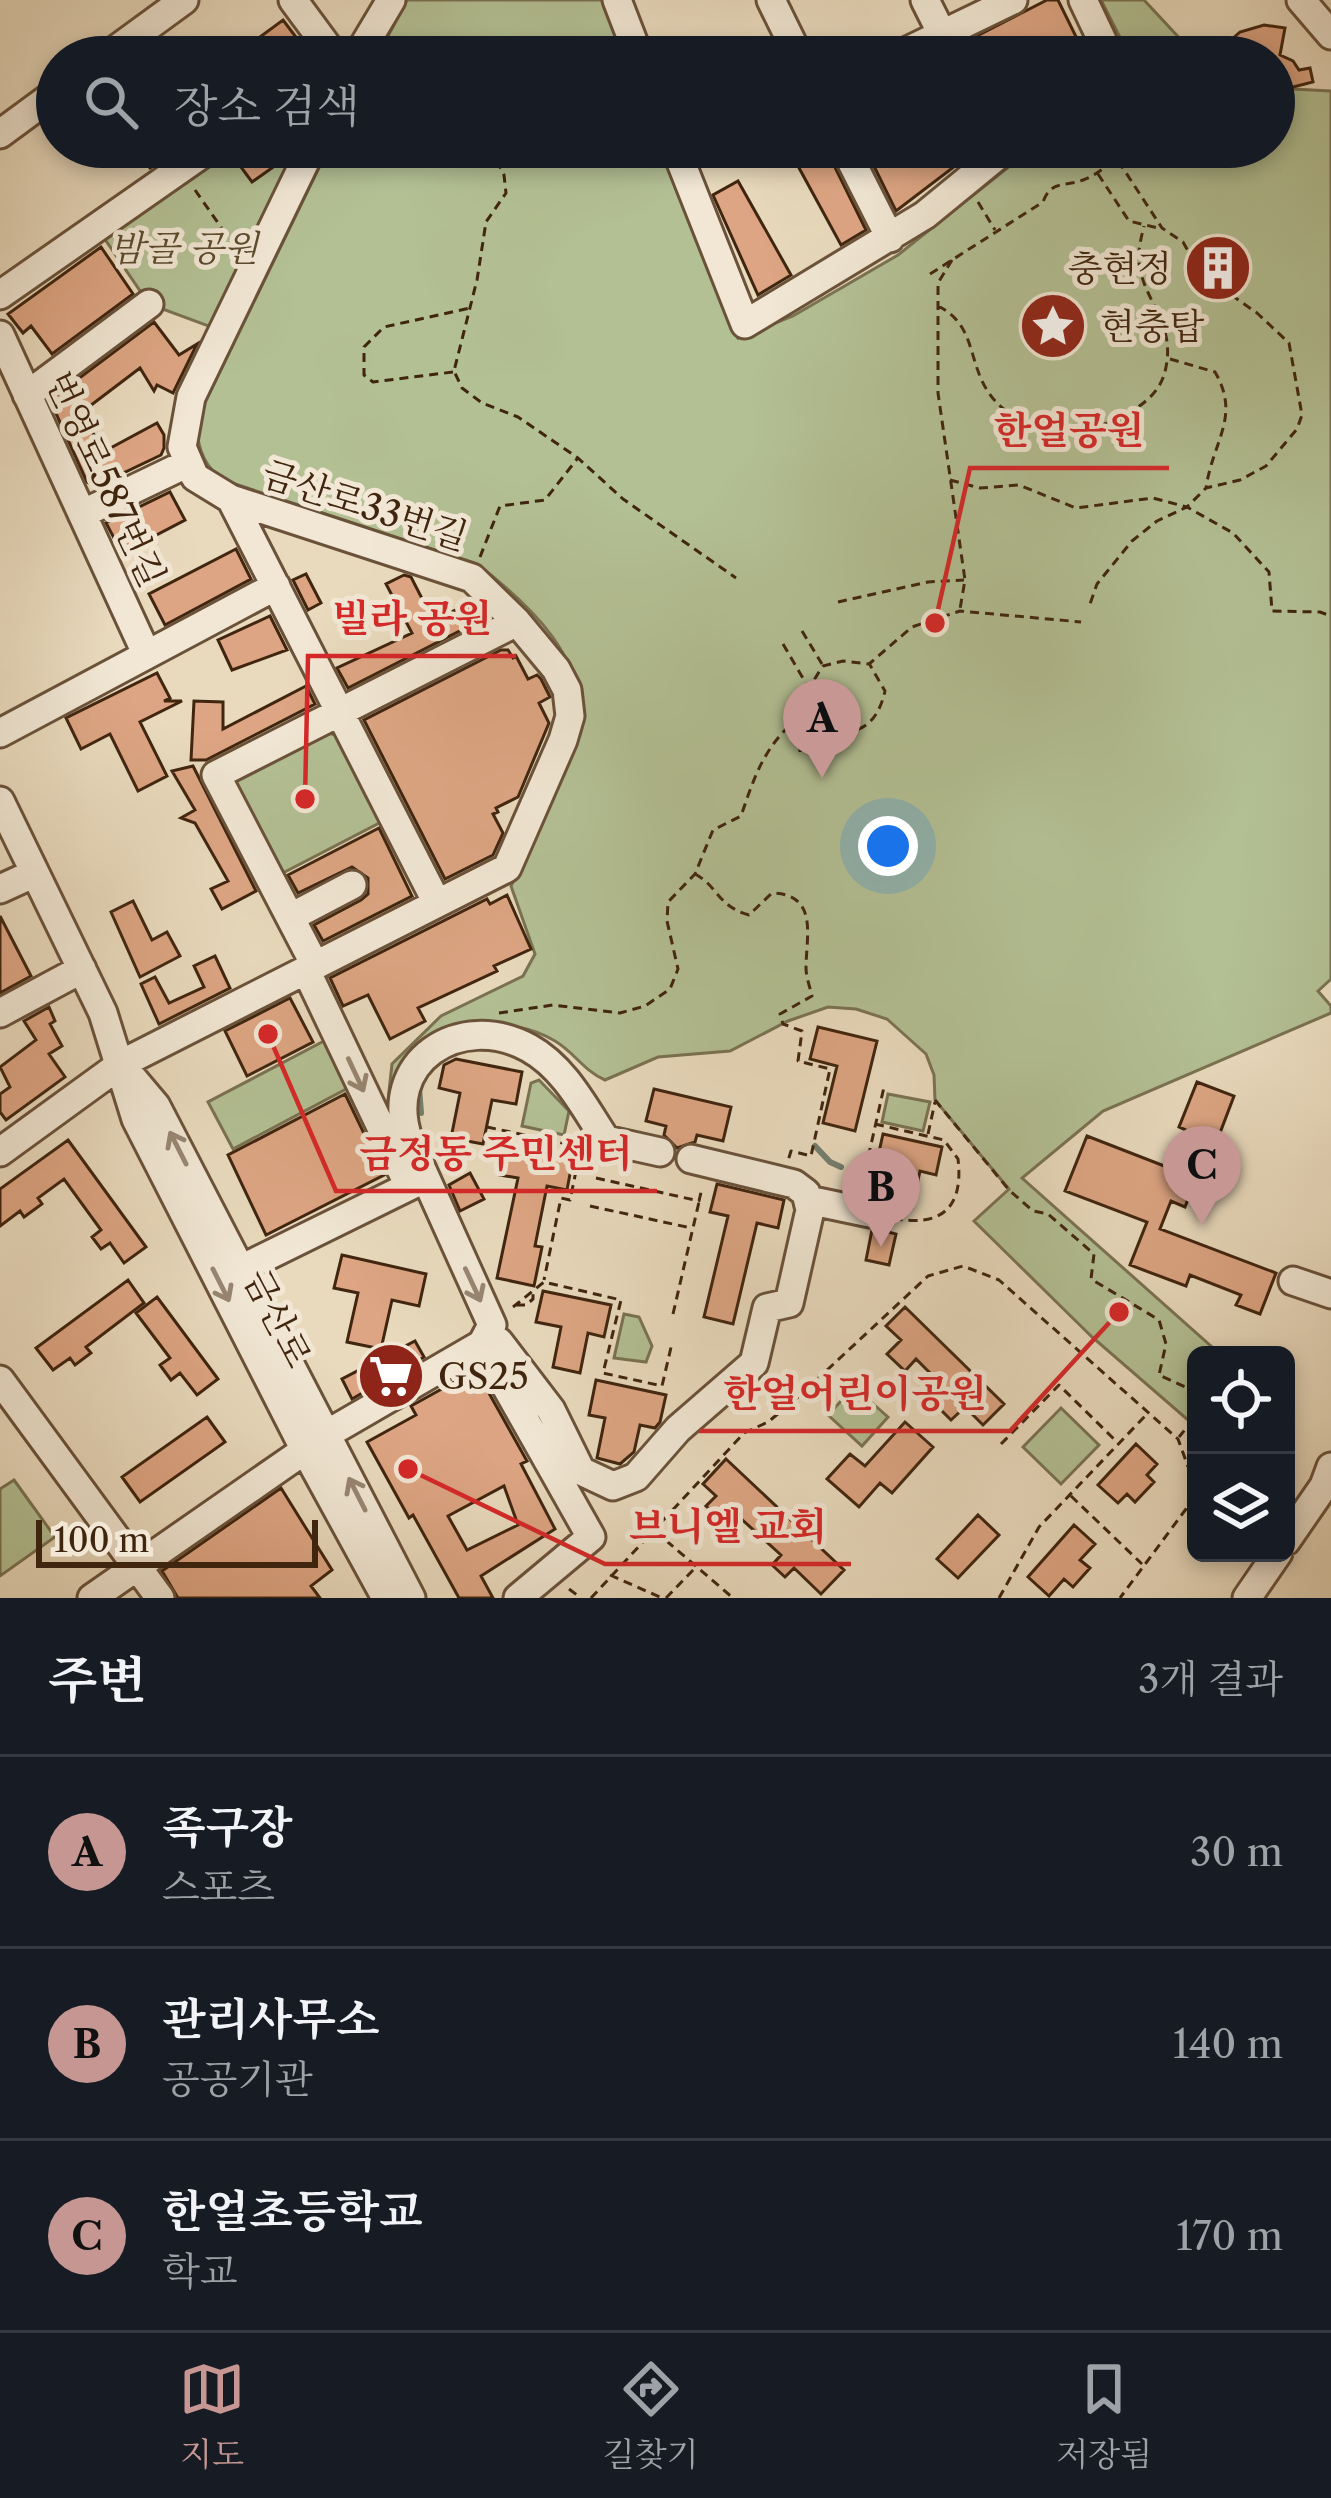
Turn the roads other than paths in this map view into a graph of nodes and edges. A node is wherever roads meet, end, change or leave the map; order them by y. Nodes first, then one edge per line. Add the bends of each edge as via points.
1 (184, 0) edge
2 (293, 0) edge
3 (391, 0) edge
4 (616, 0) edge
5 (771, 0) edge
6 (925, 0) edge
7 (1013, 0) edge
8 (1083, 0) edge
9 (1301, 0) edge
10 (942, 34) junction
11 (1331, 35) edge
12 (135, 36) edge
13 (320, 36) edge
14 (370, 36) edge
15 (631, 36) edge
16 (789, 36) edge
17 (938, 36) edge
18 (1100, 36) edge
19 (36, 107) edge
20 (0, 134) edge
21 (182, 168) edge
22 (302, 168) edge
23 (683, 168) edge
24 (855, 168) edge
25 (982, 168) edge
26 (890, 238) junction
27 (0, 295) edge
28 (149, 304) dead end
29 (0, 335) edge
30 (28, 395) junction
31 (186, 464) junction
32 (231, 499) junction
33 (82, 514) junction
34 (276, 586) junction
35 (517, 622) junction
36 (146, 653) junction
37 (342, 711) junction
38 (0, 733) edge
39 (0, 801) edge
40 (35, 873) junction
41 (352, 885) dead end
42 (0, 889) edge
43 (437, 904) junction
44 (291, 917) junction
45 (310, 967) junction
46 (82, 969) junction
47 (0, 1013) edge
48 (121, 1064) junction
49 (0, 1151) edge
50 (660, 1152) dead end
51 (699, 1161) road end
52 (416, 1182) junction
53 (808, 1200) junction
54 (869, 1213) road end
55 (241, 1269) junction
56 (1293, 1281) dead end
57 (1331, 1294) edge
58 (487, 1335) junction
59 (0, 1380) edge
60 (316, 1442) junction
61 (1331, 1467) edge
62 (1295, 1528) edge
63 (1272, 1562) edge
64 (136, 1566) junction
65 (92, 1598) edge
66 (160, 1598) edge
67 (386, 1598) edge
68 (411, 1598) edge
69 (518, 1598) edge
70 (1246, 1598) edge

1 - 12 street
2 - 13 street
3 - 14 street
4 - 15 street
5 - 16 street
6 - 10 street
7 - 10 street
8 - 18 street
9 - 11 street
10 - 17 street
19 - 20 street
21 - 27 street
22 - 31 street via 191,398
23 - 26 street via 745,323
24 - 26 street
25 - 26 street
28 - 30 street
29 - 30 street, 번영로587번길
30 - 33 street, 번영로587번길
31 - 32 street, 금산로33번길
31 - 33 street
32 - 34 street
32 - 35 street, 금산로33번길 via 472,578
33 - 36 street, 번영로587번길
34 - 36 street
34 - 37 street
35 - 37 street
35 - 43 street, 금산로33번길 via 567,690 567,728 507,868
36 - 38 street
37 - 43 street
37 - 44 street via 216,775
39 - 40 street, 금산로
40 - 42 street
40 - 46 street, 금산로
41 - 44 street
43 - 45 street, 금산로33번길
44 - 45 street
45 - 48 street, 금산로33번길
45 -> 52 street
46 - 47 street
46 - 48 street, 금산로
48 - 49 street, 금산로33번길
55 -> 48 street, 금산로 via 156,1106
48 -> 60 street, 금산로 via 136,1119
50 - 52 street via 605,1140 559,1070 532,1049 501,1035 464,1036 427,1055 402,1095 401,1120 420,1161
51 - 53 street via 784,1180
52 - 55 street, 금산로
52 -> 58 street
53 - 54 street
53 - 58 street via 789,1303 767,1308 754,1364 625,1484 581,1471 551,1410
55 - 60 street, 금산로
56 - 57 street
58 - 60 street
58 - 69 street via 591,1537 572,1542
59 - 64 street
60 - 64 street
60 - 67 street, 금산로
68 -> 60 street, 금산로
61 - 62 street
63 - 70 street
64 - 65 street
64 - 66 street

